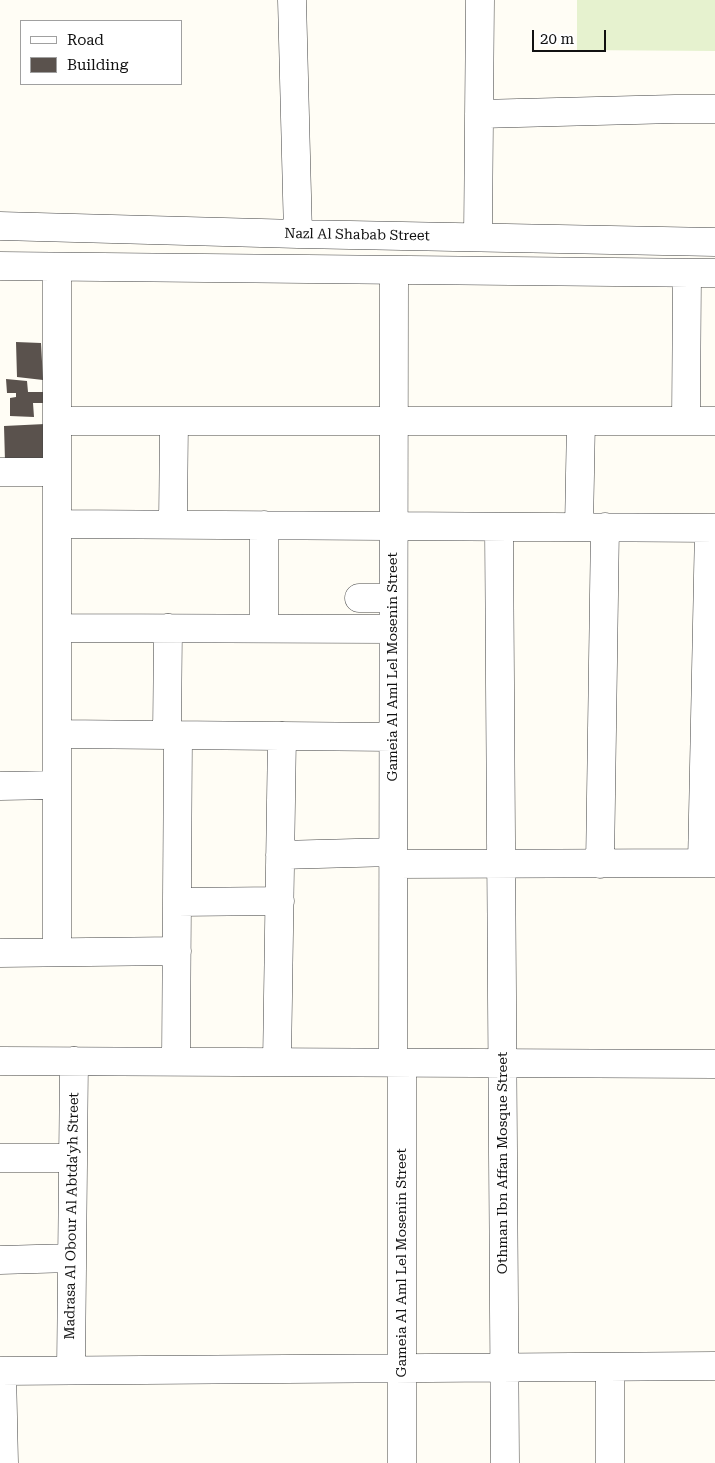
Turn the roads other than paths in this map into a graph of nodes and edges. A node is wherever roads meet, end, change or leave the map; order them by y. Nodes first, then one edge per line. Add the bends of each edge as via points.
1 (292, 0) edge
2 (480, 0) edge
3 (715, 109) edge
4 (479, 114) junction
5 (0, 226) edge
6 (298, 234) junction
7 (478, 237) junction
8 (596, 240) junction
9 (715, 242) edge
10 (0, 266) edge
11 (57, 267) junction
12 (394, 270) junction
13 (595, 272) junction
14 (687, 273) junction
15 (715, 273) edge
16 (57, 421) junction
17 (174, 421) junction
18 (394, 421) junction
19 (581, 421) junction
20 (686, 421) junction
21 (715, 421) edge
22 (0, 472) edge
23 (57, 472) junction
24 (57, 524) junction
25 (173, 524) junction
26 (264, 525) junction
27 (394, 526) junction
28 (499, 527) junction
29 (579, 527) junction
30 (605, 528) junction
31 (712, 528) edge
32 (359, 598) dead end
33 (394, 598) junction
34 (57, 628) junction
35 (168, 628) junction
36 (264, 628) junction
37 (393, 629) junction
38 (711, 645) edge
39 (57, 734) junction
40 (172, 735) junction
41 (282, 736) junction
42 (393, 737) junction
43 (710, 752) edge
44 (57, 785) junction
45 (0, 786) edge
46 (280, 855) junction
47 (393, 858) junction
48 (709, 863) edge
49 (501, 864) junction
50 (600, 864) junction
51 (280, 901) junction
52 (177, 902) junction
53 (177, 951) junction
54 (58, 952) junction
55 (0, 953) edge
56 (0, 1061) edge
57 (74, 1061) junction
58 (176, 1062) junction
59 (277, 1062) junction
60 (397, 1063) junction
61 (503, 1063) junction
62 (715, 1064) edge
63 (0, 1158) edge
64 (73, 1158) junction
65 (72, 1258) junction
66 (0, 1260) edge
67 (715, 1366) edge
68 (610, 1367) junction
69 (403, 1368) junction
70 (504, 1368) junction
71 (71, 1370) junction
72 (1, 1371) edge
73 (4, 1463) edge
74 (402, 1463) edge
75 (505, 1463) edge
76 (610, 1463) edge

1 - 6 street
2 - 4 street
3 - 4 street
4 - 7 street
5 - 6 street, Nazl Al Shabab Street
6 - 7 street, Nazl Al Shabab Street
7 - 8 street, Nazl Al Shabab Street
8 - 9 street, Nazl Al Shabab Street
8 - 13 street
10 - 11 street
11 - 12 street
11 - 16 street
12 - 13 street
12 - 18 street, Gameia Al Aml Lel Mosenin Street
13 - 14 street
14 - 15 street
14 - 20 street
16 - 17 street
16 - 23 street
17 - 18 street
17 - 25 street
18 - 19 street
18 - 27 street, Gameia Al Aml Lel Mosenin Street
19 - 20 street
19 - 29 street
20 - 21 street
22 - 23 street
23 - 24 street
24 - 25 street
24 - 34 street
25 - 26 street
26 - 27 street
26 - 36 street
27 - 28 street
27 - 33 street, Gameia Al Aml Lel Mosenin Street
28 - 29 street
28 - 49 street, Othman Ibn Affan Mosque Street
29 - 30 street
30 - 31 street
30 - 50 street
31 - 38 street
32 - 33 street
33 - 37 street, Gameia Al Aml Lel Mosenin Street
34 - 35 street
34 - 39 street
35 - 36 street
35 - 40 street
36 - 37 street
37 - 42 street, Gameia Al Aml Lel Mosenin Street
38 - 43 street
39 - 40 street
39 - 44 street
40 - 41 street
40 - 52 street
41 - 42 street
41 - 46 street
42 - 47 street, Gameia Al Aml Lel Mosenin Street
43 - 48 street
44 - 45 street
44 - 54 street
46 - 47 street
46 - 51 street
47 - 49 street
47 - 60 street, Gameia Al Aml Lel Mosenin Street
48 - 50 street
49 - 50 street
49 - 61 street, Othman Ibn Affan Mosque Street
51 - 52 street
51 - 59 street
52 - 53 street
53 - 54 street
53 - 58 street
54 - 55 street
56 - 57 street
57 - 58 street
57 - 64 street, Madrasa Al Obour Al Abtda'yh Street
58 - 59 street
59 - 60 street
60 - 61 street
60 - 69 street, Gameia Al Aml Lel Mosenin Street
61 - 62 street
61 - 70 street, Othman Ibn Affan Mosque Street
63 - 64 street
64 - 65 street, Madrasa Al Obour Al Abtda'yh Street
65 - 66 street
65 - 71 street, Madrasa Al Obour Al Abtda'yh Street
67 - 68 street
68 - 70 street
68 - 76 street
69 - 70 street
69 - 71 street
69 - 74 street, Gameia Al Aml Lel Mosenin Street
70 - 75 street, Othman Ibn Affan Mosque Street
71 - 72 street
72 - 73 street

